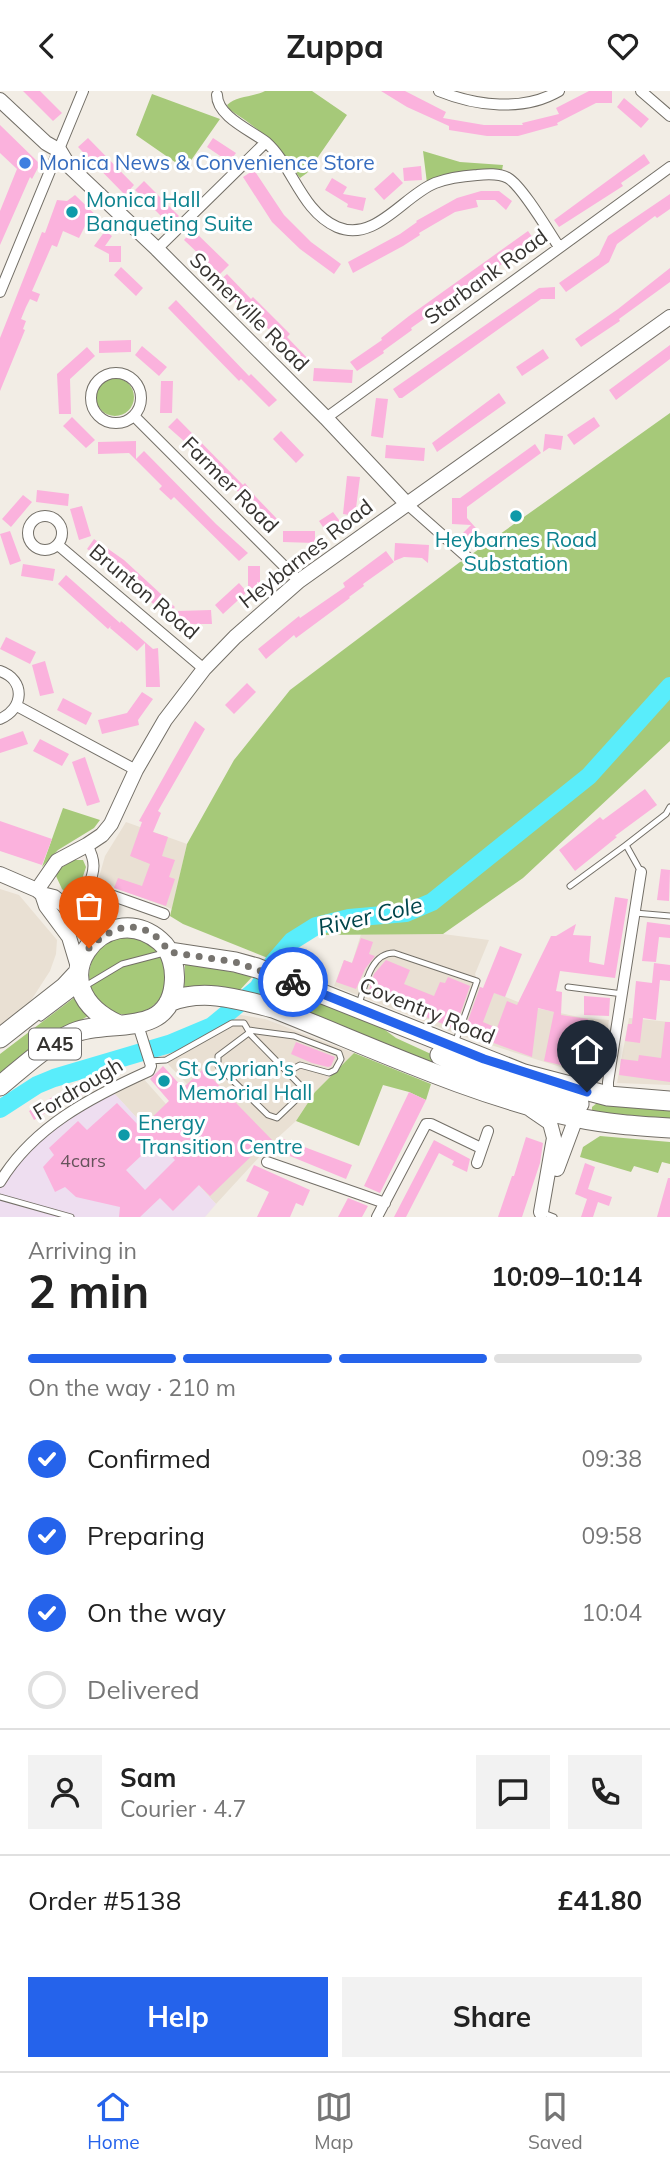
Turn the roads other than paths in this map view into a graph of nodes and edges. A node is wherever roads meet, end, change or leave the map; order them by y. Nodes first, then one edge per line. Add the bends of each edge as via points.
1 (83, 91) edge
2 (439, 91) edge
3 (559, 91) edge
4 (641, 91) edge
5 (217, 95) dead end
6 (0, 100) edge
7 (670, 116) edge
8 (265, 142) junction
9 (60, 151) junction
10 (670, 167) edge
11 (559, 247) junction
12 (157, 249) junction
13 (0, 292) edge
14 (670, 317) edge
15 (134, 416) junction
16 (326, 418) junction
17 (407, 503) junction
18 (58, 544) dead end
19 (467, 558) dead end
20 (299, 582) junction
21 (204, 670) junction
22 (0, 671) edge
23 (17, 706) junction
24 (0, 719) edge
25 (136, 770) junction
26 (670, 807) edge
27 (668, 815) edge
28 (87, 845) junction
29 (626, 845) junction
30 (641, 873) joint
31 (0, 874) edge
32 (570, 886) dead end
33 (88, 887) junction
34 (39, 892) junction
35 (81, 903) dead end
36 (164, 913) dead end
37 (635, 913) junction
38 (670, 916) edge
39 (109, 931) junction
40 (169, 952) junction
41 (79, 976) junction
42 (568, 987) dead end
43 (623, 994) junction
44 (169, 1002) junction
45 (359, 1007) junction
46 (38, 1020) dead end
47 (134, 1030) junction
48 (249, 1031) junction
49 (0, 1038) edge
50 (453, 1047) junction
51 (149, 1059) junction
52 (286, 1073) junction
53 (0, 1086) edge
54 (608, 1096) junction
55 (518, 1101) junction
56 (670, 1101) edge
57 (581, 1104) junction
58 (670, 1128) edge
59 (488, 1131) dead end
60 (481, 1148) junction
61 (267, 1162) dead end
62 (477, 1163) dead end
63 (0, 1182) edge
64 (0, 1197) edge
65 (384, 1203) junction
66 (545, 1215) edge
67 (71, 1217) edge
68 (377, 1217) edge

1 - 9 street
2 - 3 street via 491,105 534,101
4 - 7 street
5 - 8 street via 223,111
6 - 9 street, Somerville Road
8 - 11 street via 275,150 312,209 339,227 368,229 435,183 492,174 510,179
8 - 12 street
9 - 12 street, Somerville Road via 69,166
9 - 13 street
10 - 11 street, Starbank Road
11 - 16 street, Starbank Road
12 - 16 street, Somerville Road
14 - 17 street, Heybarnes Road
15 - 15 street via 114,423 96,414 91,393 103,376 123,374 139,387 142,397
15 - 20 street, Farmer Road
16 - 17 street, Somerville Road
17 - 19 street, Somerville Road
17 - 20 street, Heybarnes Road
18 - 21 street, Brunton Road
20 - 21 street, Heybarnes Road via 234,637
21 - 25 street, Heybarnes Road via 165,720
22 - 23 street via 18,684
23 - 24 street
23 - 25 street
25 - 28 street, Heybarnes Road via 111,824
26 - 27 lane
27 - 29 lane
28 - 33 street via 95,860
28 - 34 street, Heybarnes Road via 57,862
29 - 30 lane
29 - 32 lane
30 - 37 street
31 - 34 street
33 - 35 street
33 - 36 street
34 - 39 street
34 - 41 street via 69,937
37 - 38 lane
37 - 43 street
39 - 40 highway via 128,927 149,932
39 - 41 highway via 89,948
40 - 41 lane
40 - 44 highway via 175,977
40 - 45 highway, Coventry Road via 235,962
41 - 46 lane
41 - 47 highway via 95,1011
41 - 49 highway, A45
42 - 43 lane
43 - 54 street
44 - 47 highway
44 - 55 highway, Coventry Road via 215,995 273,1008
45 - 50 highway, Coventry Road
45 - 50 lane via 372,967 385,953 477,981
45 - 57 highway via 399,1037 486,1075
47 - 51 street, Fordrough
47 - 53 highway, A45 via 101,1026 74,1033
48 - 51 lane via 244,1023 232,1023 166,1060
48 - 52 lane
48 - 52 lane via 294,1036 339,1053 341,1059 329,1073 300,1065
48 - 52 lane via 219,1056 219,1066 274,1118 302,1090
50 - 57 highway, Coventry Road via 524,1073
51 - 63 street, Fordrough via 149,1070 71,1111 42,1132
54 - 56 highway, Coventry Road
54 - 57 highway, Coventry Road
55 - 57 highway, Coventry Road
55 - 66 street via 542,1116 554,1132
57 - 58 highway, Coventry Road via 631,1125
57 - 66 street
59 - 60 street
60 - 62 street
60 - 65 street via 426,1124
61 - 65 street
64 - 67 lane
65 - 68 street

